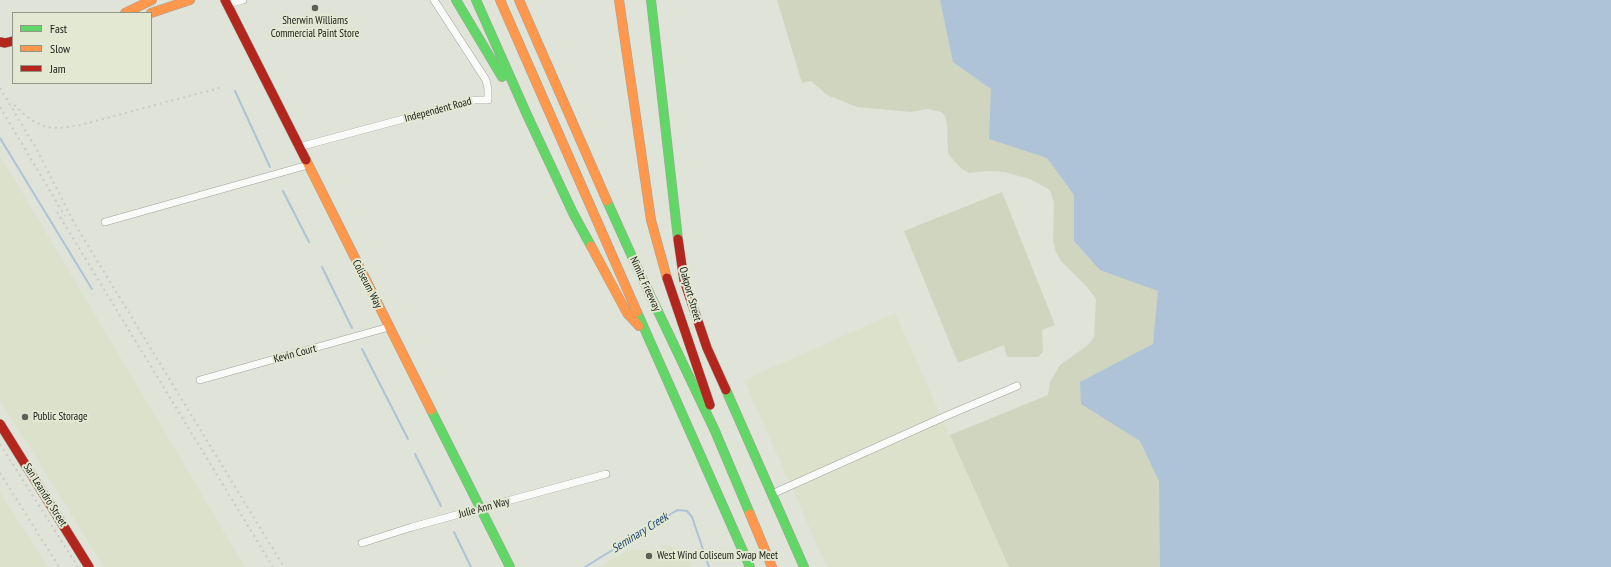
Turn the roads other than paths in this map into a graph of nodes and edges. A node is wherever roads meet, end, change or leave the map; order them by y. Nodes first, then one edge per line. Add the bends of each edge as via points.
1 (152, 0) edge
2 (190, 0) edge
3 (243, 0) edge
4 (434, 0) edge
5 (456, 0) edge
6 (476, 0) edge
7 (500, 0) edge
8 (519, 0) edge
9 (619, 0) edge
10 (651, 0) edge
11 (226, 2) edge
12 (127, 12) edge
13 (152, 13) edge
14 (528, 117) junction
15 (299, 147) junction
16 (308, 165) junction
17 (105, 222) dead end
18 (390, 327) junction
19 (646, 334) junction
20 (200, 380) dead end
21 (1017, 386) dead end
22 (0, 424) edge
23 (714, 431) junction
24 (606, 474) dead end
25 (772, 494) junction
26 (481, 508) junction
27 (362, 543) dead end
28 (89, 567) edge
29 (510, 567) edge
30 (750, 567) edge
31 (772, 567) edge
32 (804, 567) edge

1 - 12 main road
2 - 13 main road
3 - 11 street
4 - 15 street, Independent Road via 486,80 488,100 474,100
5 - 14 main road
6 - 14 main road
7 - 19 main road, Nimitz Freeway
8 - 23 main road, Nimitz Freeway via 634,261
9 - 23 main road via 651,220 666,276 708,397
10 - 25 main road, Oakport Street via 684,280 707,348
11 - 15 main road, Coliseum Way
14 - 19 main road via 573,213 626,313
15 - 16 main road, Coliseum Way
16 - 17 street
16 - 18 main road, Coliseum Way
18 - 20 street, Kevin Court
18 - 26 main road, Coliseum Way
19 - 30 main road, Nimitz Freeway
21 - 25 street
22 - 28 main road, San Leandro Street
23 - 31 main road, Nimitz Freeway
24 - 26 street, Julie Ann Way
25 - 32 main road, Oakport Street
26 - 27 street, Julie Ann Way
26 - 29 main road, Coliseum Way

